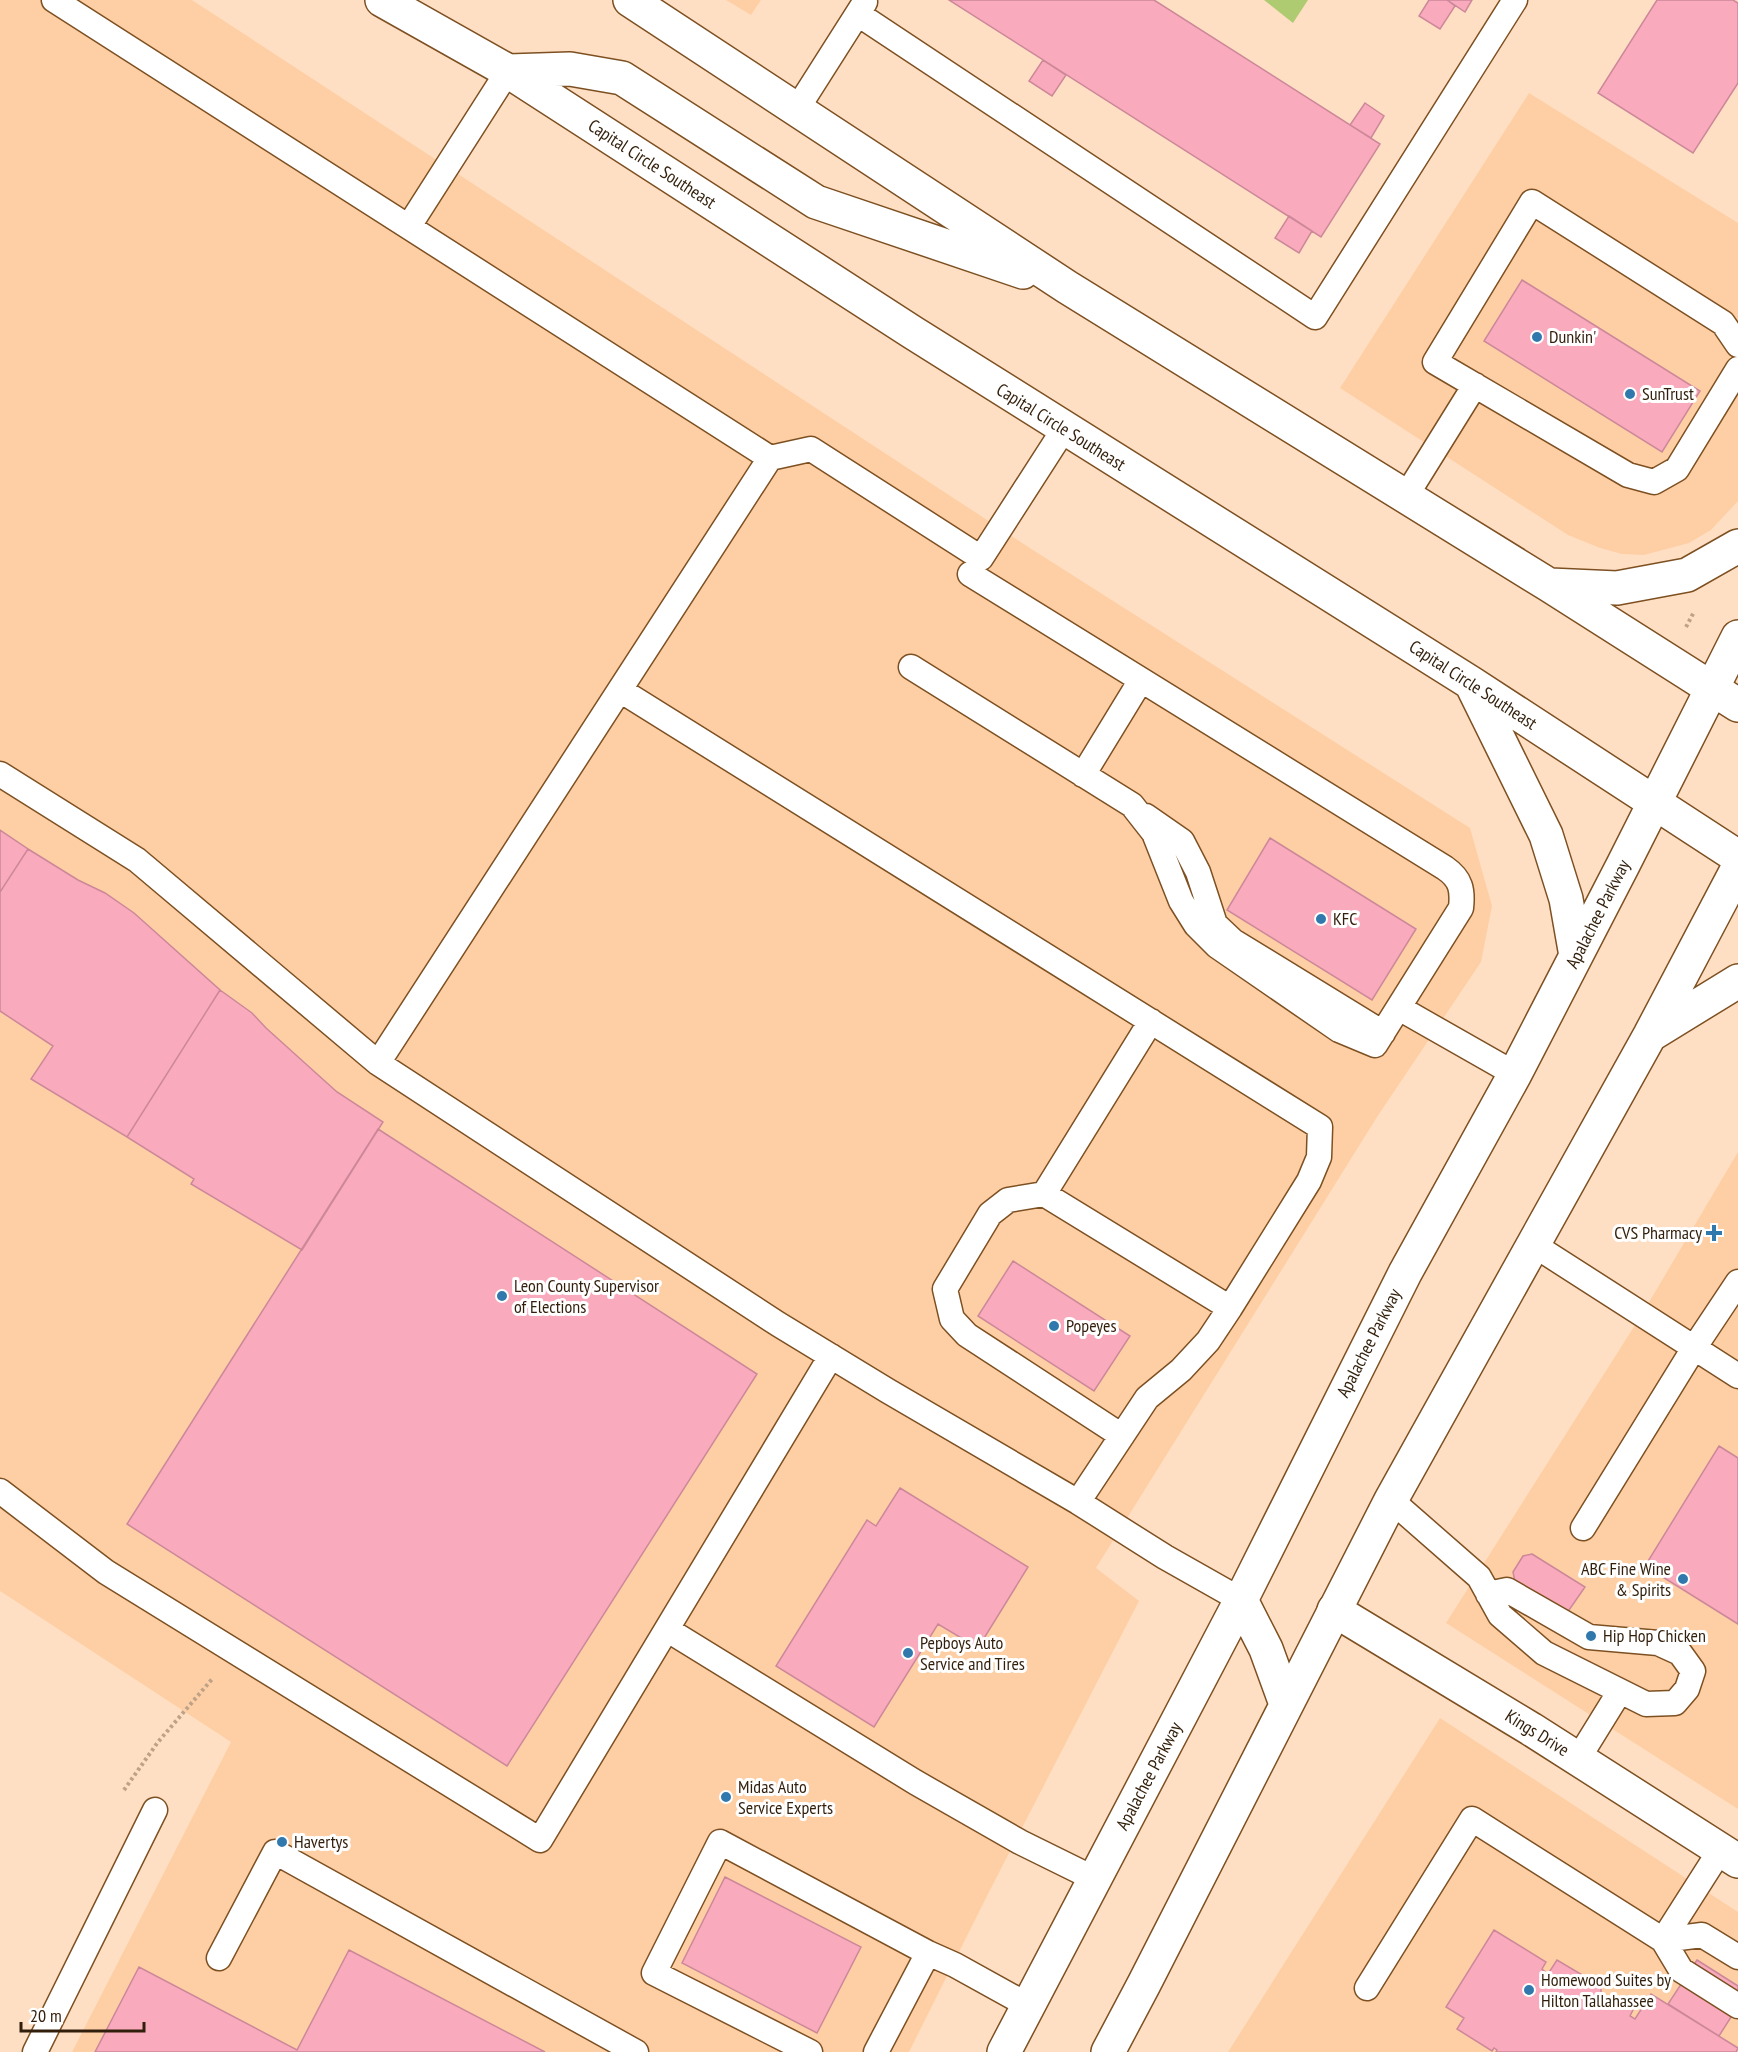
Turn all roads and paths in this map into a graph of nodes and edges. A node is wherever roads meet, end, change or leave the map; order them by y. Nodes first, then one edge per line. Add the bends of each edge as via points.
1 (54, 0) edge
2 (382, 0) edge
3 (630, 0) edge
4 (1515, 0) edge
5 (862, 7) edge
6 (508, 71) junction
7 (797, 109) junction
8 (409, 226) junction
9 (1067, 287) junction
10 (1738, 345) edge
11 (1738, 369) edge
12 (1475, 386) junction
13 (1064, 429) junction
14 (770, 458) junction
15 (1406, 496) junction
16 (1738, 546) edge
17 (970, 574) dead end
18 (1549, 585) junction
19 (1696, 608) dead end
20 (1686, 627) dead end
21 (1738, 637) edge
22 (911, 667) dead end
23 (1141, 680) junction
24 (1471, 683) junction
25 (620, 690) junction
26 (1725, 697) edge
27 (0, 774) edge
28 (1083, 775) junction
29 (1655, 803) junction
30 (1738, 857) edge
31 (1738, 868) edge
32 (1576, 956) junction
33 (1738, 981) edge
34 (1398, 1008) junction
35 (1151, 1021) junction
36 (1650, 1035) junction
37 (378, 1063) junction
38 (1515, 1074) junction
39 (1044, 1194) junction
40 (1534, 1245) junction
41 (1738, 1282) edge
42 (1230, 1308) junction
43 (1694, 1348) junction
44 (831, 1356) junction
45 (1738, 1376) edge
46 (1122, 1436) junction
47 (0, 1491) edge
48 (1391, 1500) junction
49 (1078, 1502) junction
50 (1583, 1528) dead end
51 (1488, 1594) junction
52 (1241, 1600) junction
53 (1334, 1610) junction
54 (668, 1630) junction
55 (235, 1652) junction
56 (1620, 1691) junction
57 (1286, 1704) junction
58 (1578, 1759) junction
59 (124, 1790) dead end
60 (155, 1810) dead end
61 (1729, 1855) edge
62 (1095, 1879) junction
63 (1663, 1940) junction
64 (928, 1953) junction
65 (1738, 1957) edge
66 (219, 1958) dead end
67 (1367, 1988) dead end
68 (1029, 2006) junction
69 (1738, 2006) edge
70 (35, 2052) edge
71 (636, 2052) edge
72 (810, 2052) edge
73 (876, 2052) edge
74 (1004, 2052) edge
75 (1108, 2052) edge

1 - 8 lane
2 - 6 main road, Capital Circle Southeast
3 - 7 main road
4 - 5 lane via 1315,316
5 - 7 lane
6 - 8 lane
6 - 9 main road via 570,69 622,78 816,202
6 - 13 main road, Capital Circle Southeast
7 - 9 main road
8 - 14 lane
9 - 15 main road
10 - 12 lane via 1724,323 1532,202 1435,362
11 - 12 lane via 1677,469 1654,482 1628,475
12 - 15 lane
13 - 14 lane via 981,558 811,449
13 - 24 main road, Capital Circle Southeast
14 - 25 lane
15 - 18 main road
16 - 18 main road via 1687,575 1617,588
17 - 23 lane
18 - 26 main road
19 - 20 path
21 - 26 main road, Apalachee Parkway
22 - 28 lane
23 - 28 lane
23 - 34 lane via 1456,878 1463,892 1461,908
24 - 29 main road, Capital Circle Southeast
24 - 32 main road via 1546,835 1566,899
25 - 35 lane
25 - 37 lane
26 - 29 main road, Apalachee Parkway
27 - 37 lane via 137,860
28 - 34 lane via 1127,802 1154,833 1181,901 1196,925 1217,946 1339,1030 1375,1045
29 - 30 main road, Capital Circle Southeast
29 - 32 main road, Apalachee Parkway
31 - 36 main road
32 - 38 main road, Apalachee Parkway
33 - 36 main road
34 - 38 lane
35 - 39 lane
35 - 42 lane via 1320,1127 1319,1157 1309,1182
36 - 40 main road
37 - 44 lane
38 - 52 main road, Apalachee Parkway via 1405,1273
39 - 42 lane
39 - 46 lane via 1008,1200 990,1214 945,1289 952,1319 967,1335
40 - 43 lane
40 - 48 main road
41 - 43 lane
42 - 46 lane via 1208,1341 1147,1398
43 - 45 lane
43 - 50 lane
44 - 49 lane
44 - 54 lane
46 - 49 lane
47 - 55 lane via 106,1572
48 - 51 lane via 1479,1577
48 - 53 main road
49 - 52 lane
51 - 56 lane via 1500,1615 1544,1653
51 - 56 lane via 1507,1590 1589,1637 1658,1642 1680,1653 1693,1671 1688,1689 1676,1704 1646,1704
52 - 57 main road via 1266,1649
52 - 62 main road, Apalachee Parkway
53 - 57 main road
53 - 58 main road, Kings Drive
54 - 55 lane via 540,1840
54 - 62 lane via 915,1782 1020,1842
55 - 59 path via 158,1742
56 - 58 lane
57 - 75 main road
58 - 61 main road, Kings Drive
60 - 70 lane
61 - 63 lane
62 - 68 main road, Apalachee Parkway
63 - 65 lane via 1702,1935
63 - 67 lane via 1472,1819
63 - 69 lane via 1681,1970
64 - 68 lane
64 - 72 lane via 720,1842 654,1973
64 - 73 lane
66 - 71 lane via 275,1852
68 - 74 main road, Apalachee Parkway

